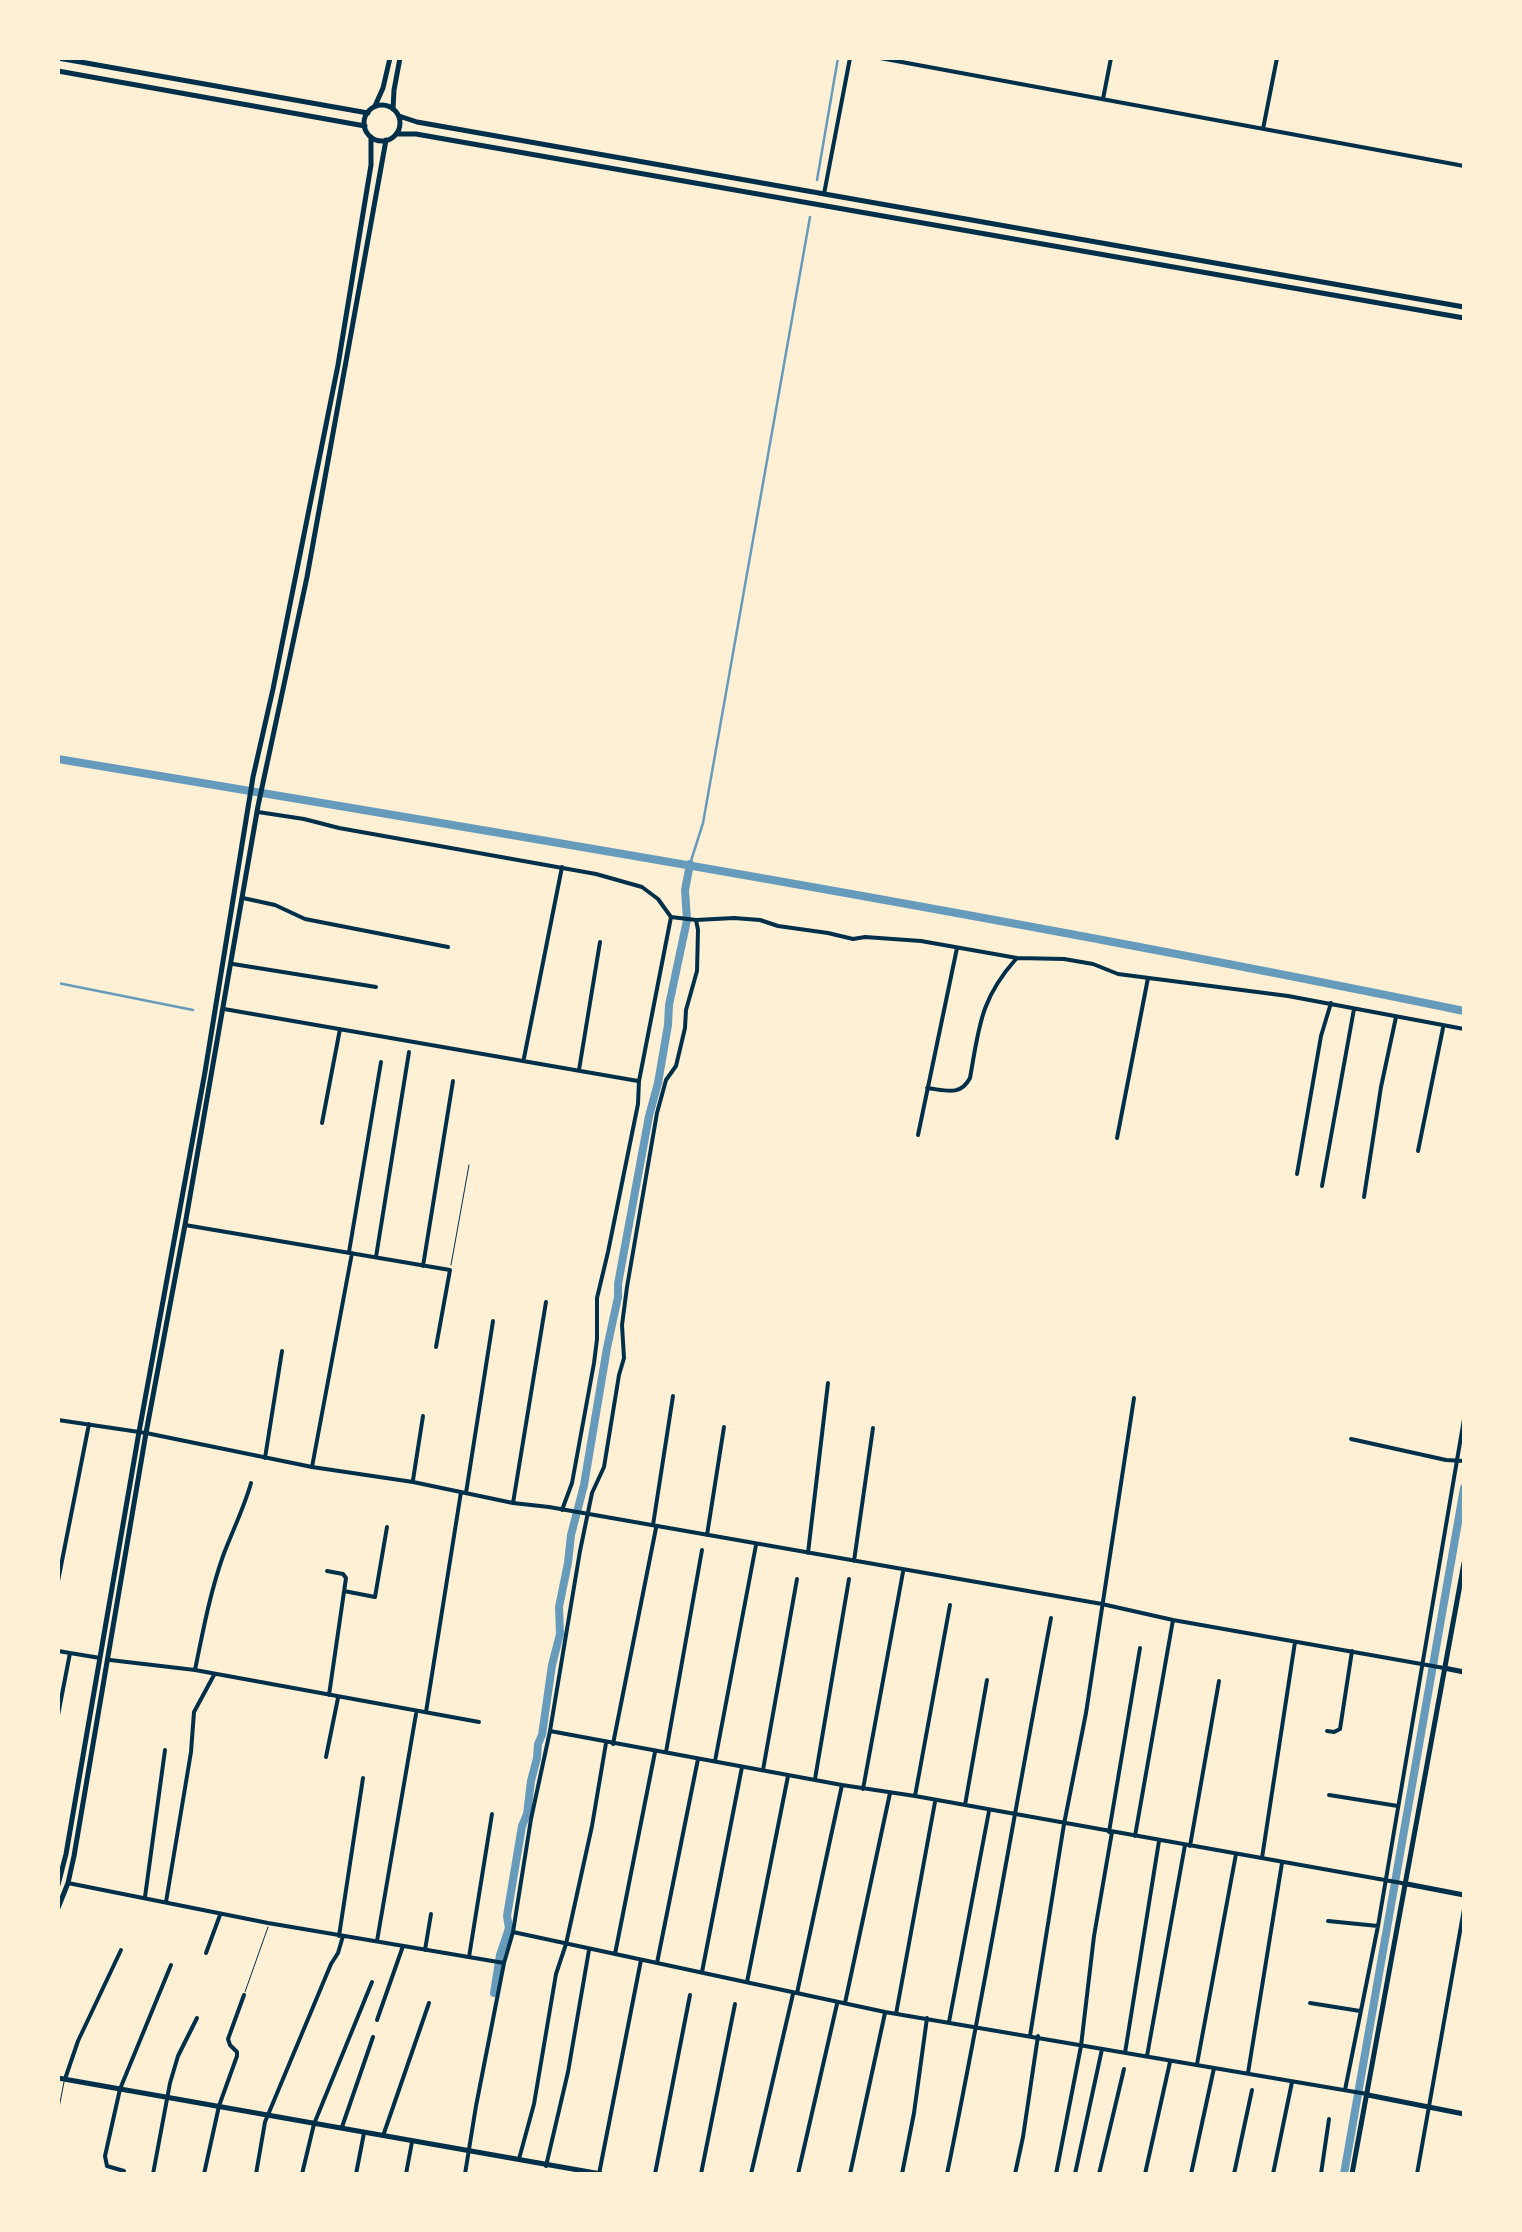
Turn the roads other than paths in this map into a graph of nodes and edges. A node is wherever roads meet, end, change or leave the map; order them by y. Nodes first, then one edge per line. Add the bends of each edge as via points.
1 (58, 58) edge
2 (390, 58) edge
3 (400, 58) edge
4 (850, 58) edge
5 (880, 58) edge
6 (1111, 58) edge
7 (1277, 58) edge
8 (58, 71) edge
9 (1103, 99) junction
10 (375, 106) junction
11 (393, 109) junction
12 (368, 113) junction
13 (399, 116) junction
14 (364, 126) junction
15 (1264, 129) junction
16 (396, 134) junction
17 (372, 137) junction
18 (386, 140) junction
19 (1464, 166) edge
20 (824, 194) junction
21 (1464, 307) edge
22 (1464, 318) edge
23 (258, 810) junction
24 (562, 867) junction
25 (243, 898) junction
26 (672, 917) junction
27 (696, 920) junction
28 (600, 942) dead end
29 (448, 947) dead end
30 (957, 948) junction
31 (1017, 958) junction
32 (232, 964) junction
33 (1148, 978) junction
34 (376, 987) dead end
35 (1331, 1003) junction
36 (1354, 1008) junction
37 (224, 1009) junction
38 (1396, 1017) junction
39 (1444, 1026) junction
40 (340, 1029) junction
41 (1464, 1030) edge
42 (409, 1052) dead end
43 (523, 1060) junction
44 (382, 1062) dead end
45 (579, 1070) junction
46 (453, 1081) dead end
47 (638, 1081) junction
48 (927, 1088) junction
49 (322, 1123) dead end
50 (918, 1135) dead end
51 (1118, 1138) dead end
52 (1418, 1151) dead end
53 (469, 1165) dead end
54 (1297, 1174) dead end
55 (1322, 1186) dead end
56 (1364, 1196) dead end
57 (186, 1226) junction
58 (350, 1253) junction
59 (376, 1257) junction
60 (424, 1266) junction
61 (450, 1270) junction
62 (546, 1302) dead end
63 (493, 1321) dead end
64 (436, 1347) dead end
65 (282, 1351) dead end
66 (828, 1383) dead end
67 (673, 1396) dead end
68 (1134, 1398) dead end
69 (423, 1416) dead end
70 (1464, 1419) edge
71 (58, 1420) edge
72 (89, 1424) junction
73 (724, 1427) dead end
74 (874, 1428) dead end
75 (142, 1432) junction
76 (1351, 1440) dead end
77 (265, 1458) junction
78 (1461, 1461) edge
79 (312, 1467) junction
80 (413, 1482) junction
81 (250, 1483) dead end
82 (464, 1493) junction
83 (513, 1502) junction
84 (565, 1510) junction
85 (588, 1514) junction
86 (655, 1526) junction
87 (387, 1527) dead end
88 (708, 1535) junction
89 (757, 1544) junction
90 (702, 1550) dead end
91 (808, 1553) junction
92 (854, 1561) junction
93 (1464, 1563) edge
94 (904, 1570) junction
95 (327, 1571) dead end
96 (797, 1579) dead end
97 (849, 1579) dead end
98 (58, 1581) edge
99 (344, 1590) junction
100 (1102, 1604) junction
101 (950, 1605) dead end
102 (1052, 1618) dead end
103 (1172, 1620) junction
104 (1295, 1642) junction
105 (1140, 1648) dead end
106 (58, 1651) edge
107 (1352, 1652) junction
108 (70, 1653) junction
109 (104, 1659) junction
110 (1423, 1664) junction
111 (1444, 1668) junction
112 (196, 1670) junction
113 (1464, 1672) edge
114 (214, 1675) junction
115 (987, 1680) dead end
116 (1219, 1681) dead end
117 (329, 1696) junction
118 (338, 1697) junction
119 (417, 1712) junction
120 (426, 1712) junction
121 (58, 1715) edge
122 (480, 1722) dead end
123 (550, 1731) junction
124 (1327, 1732) dead end
125 (609, 1743) junction
126 (165, 1750) dead end
127 (655, 1751) junction
128 (666, 1753) junction
129 (326, 1756) dead end
130 (698, 1758) junction
131 (715, 1762) junction
132 (742, 1766) junction
133 (762, 1770) junction
134 (788, 1774) junction
135 (363, 1778) dead end
136 (815, 1779) junction
137 (842, 1785) junction
138 (863, 1789) junction
139 (890, 1792) junction
140 (1329, 1795) dead end
141 (916, 1796) junction
142 (935, 1800) junction
143 (965, 1805) junction
144 (1398, 1806) junction
145 (989, 1810) junction
146 (492, 1814) dead end
147 (1014, 1814) junction
148 (1064, 1824) junction
149 (1111, 1832) junction
150 (1135, 1836) junction
151 (1159, 1841) junction
152 (1188, 1846) junction
153 (1236, 1854) junction
154 (1262, 1858) junction
155 (61, 1859) edge
156 (1282, 1862) junction
157 (1387, 1881) junction
158 (68, 1883) junction
159 (1405, 1884) junction
160 (58, 1885) edge
161 (1464, 1895) edge
162 (145, 1897) junction
163 (166, 1902) junction
164 (58, 1908) edge
165 (1464, 1909) edge
166 (220, 1913) junction
167 (430, 1914) dead end
168 (1328, 1922) dead end
169 (268, 1923) junction
170 (1378, 1926) junction
171 (513, 1932) junction
172 (341, 1936) junction
173 (377, 1941) junction
174 (566, 1944) junction
175 (402, 1946) junction
176 (121, 1950) dead end
177 (424, 1950) junction
178 (588, 1950) junction
179 (206, 1953) dead end
180 (615, 1954) junction
181 (469, 1957) junction
182 (641, 1960) junction
183 (657, 1962) junction
184 (502, 1963) junction
185 (170, 1966) dead end
186 (702, 1972) junction
187 (372, 1982) dead end
188 (747, 1982) junction
189 (795, 1993) junction
190 (244, 1995) joint
191 (690, 1995) dead end
192 (837, 2002) junction
193 (429, 2003) dead end
194 (1310, 2003) dead end
195 (736, 2004) dead end
196 (845, 2004) junction
197 (1360, 2011) junction
198 (885, 2012) junction
199 (896, 2014) junction
200 (197, 2018) dead end
201 (926, 2018) junction
202 (377, 2020) dead end
203 (949, 2022) junction
204 (976, 2027) junction
205 (1030, 2036) junction
206 (1038, 2036) junction
207 (373, 2037) dead end
208 (1081, 2046) junction
209 (1102, 2049) junction
210 (1125, 2053) junction
211 (1148, 2056) junction
212 (1170, 2060) junction
213 (1197, 2064) junction
214 (1214, 2068) junction
215 (1124, 2070) dead end
216 (1248, 2073) junction
217 (61, 2078) edge
218 (1292, 2082) junction
219 (120, 2089) junction
220 (1252, 2090) dead end
221 (1348, 2090) junction
222 (1365, 2094) junction
223 (166, 2097) junction
224 (218, 2106) junction
225 (1429, 2106) junction
226 (58, 2113) edge
227 (1464, 2114) edge
228 (268, 2116) junction
229 (1329, 2119) dead end
230 (314, 2124) junction
231 (342, 2128) junction
232 (364, 2132) junction
233 (383, 2136) junction
234 (412, 2142) junction
235 (470, 2152) junction
236 (518, 2161) junction
237 (546, 2166) junction
238 (124, 2171) dead end
239 (570, 2172) edge
240 (153, 2174) edge
241 (204, 2174) edge
242 (256, 2174) edge
243 (302, 2174) edge
244 (356, 2174) edge
245 (406, 2174) edge
246 (465, 2174) edge
247 (598, 2174) edge
248 (654, 2174) edge
249 (700, 2174) edge
250 (751, 2174) edge
251 (798, 2174) edge
252 (850, 2174) edge
253 (902, 2174) edge
254 (947, 2174) edge
255 (1015, 2174) edge
256 (1056, 2174) edge
257 (1075, 2174) edge
258 (1099, 2174) edge
259 (1146, 2174) edge
260 (1190, 2174) edge
261 (1234, 2174) edge
262 (1273, 2174) edge
263 (1321, 2174) edge
264 (1352, 2174) edge
265 (1417, 2174) edge

1 - 12 main road
2 - 10 main road
3 - 11 main road
4 - 20 street
5 - 9 street
6 - 9 street
7 - 15 street
8 - 14 main road
9 - 15 street
10 - 11 main road
10 - 12 main road
11 - 13 main road
12 - 14 main road
13 - 16 main road
13 - 20 main road
14 - 17 main road
15 - 19 street
16 - 18 main road
16 - 22 main road
17 - 18 main road
17 - 75 main road via 338,365 252,783
18 - 23 main road
20 - 21 main road
23 - 24 street
23 - 25 main road
24 - 26 street via 642,887
24 - 43 street
25 - 29 street via 306,919
25 - 32 main road
26 - 27 street
26 - 47 street
27 - 30 street via 760,920 853,939
27 - 85 street via 697,970 658,1113 627,1286 624,1358 604,1467
28 - 45 street
30 - 31 street
30 - 48 street
31 - 33 street via 1093,964
31 - 48 street via 982,1011 965,1087
32 - 34 street
32 - 37 main road
33 - 35 street
33 - 51 street
35 - 36 street
35 - 54 street
36 - 38 street
36 - 55 street
37 - 40 street
37 - 57 main road
38 - 39 street
38 - 56 street
39 - 41 street
39 - 52 street
40 - 43 street
40 - 49 street
42 - 59 street
43 - 45 street
44 - 58 street
45 - 47 street
46 - 60 street
47 - 84 street via 596,1298 594,1363
48 - 50 street
53 - 61 lane
57 - 58 street
57 - 75 main road
58 - 59 street
58 - 79 street
59 - 60 street
60 - 61 street
61 - 64 street
62 - 83 street
63 - 82 street
65 - 77 street
66 - 91 street
67 - 86 street
68 - 100 street
69 - 80 street
70 - 78 street
71 - 72 street
72 - 75 street
72 - 98 street
73 - 88 street
74 - 92 street
75 - 77 street
75 - 109 main road
76 - 78 street
77 - 79 street
78 - 110 street
79 - 80 street
80 - 82 street
81 - 112 street via 212,1592
82 - 83 street
82 - 120 street
83 - 84 street
84 - 85 street
85 - 86 street
85 - 123 street
86 - 88 street
86 - 125 street
87 - 99 street via 375,1597
88 - 89 street
89 - 91 street
89 - 131 street
90 - 128 street
91 - 92 street
92 - 94 street
93 - 111 main road
94 - 100 street
94 - 138 street
95 - 99 street via 343,1574
96 - 133 street
97 - 136 street
99 - 117 street
100 - 103 street
100 - 148 street
101 - 141 street
102 - 147 street
103 - 104 street
103 - 150 street
104 - 107 street
104 - 154 street
105 - 149 street
106 - 108 street
107 - 110 street
107 - 124 street via 1340,1729
108 - 109 street
108 - 121 street
109 - 112 street
109 - 155 main road
109 - 158 main road
110 - 111 street
110 - 144 street
111 - 113 main road
111 - 159 main road
112 - 114 street
114 - 117 street
114 - 163 street via 194,1712
115 - 143 street
116 - 152 street
117 - 118 street
118 - 119 street
118 - 129 street
119 - 120 street
119 - 173 street
120 - 122 street
123 - 125 street
123 - 171 street
125 - 127 street
125 - 174 street
126 - 162 street
127 - 128 street
127 - 180 street
128 - 130 street
130 - 131 street
130 - 183 street
131 - 132 street
132 - 133 street
132 - 186 street
133 - 134 street
134 - 136 street
134 - 188 street
135 - 172 street
136 - 137 street
137 - 138 street
137 - 189 street
138 - 139 street
139 - 141 street
139 - 196 street
140 - 144 street
141 - 142 street
142 - 143 street
142 - 199 street
143 - 145 street
144 - 157 street
145 - 147 street
145 - 203 street
146 - 181 street
147 - 148 street
147 - 204 street
148 - 149 street
148 - 205 street
149 - 150 street
149 - 208 street
150 - 151 street
151 - 152 street
151 - 210 street
152 - 153 street
152 - 211 street
153 - 154 street
153 - 213 street
154 - 156 street
155 - 160 main road
156 - 157 street
156 - 216 street
157 - 159 street
157 - 170 street
158 - 162 street
158 - 164 main road
159 - 161 main road
159 - 222 main road
162 - 163 street
163 - 166 street
165 - 225 street
166 - 169 street
166 - 179 street
167 - 177 street
168 - 170 street
169 - 172 street
169 - 190 lane
170 - 197 street
171 - 174 street
171 - 184 street
172 - 173 street
172 - 228 street
173 - 175 street
174 - 178 street
174 - 236 street
175 - 177 street
175 - 202 street
176 - 217 street
177 - 181 street
178 - 180 street
178 - 237 street
180 - 182 street
181 - 184 street
182 - 183 street
182 - 247 street
183 - 186 street
184 - 235 street
185 - 219 street
186 - 188 street
187 - 230 street
188 - 189 street
189 - 192 street
189 - 250 street
190 - 224 street via 228,2039 238,2056
191 - 248 street
192 - 196 street
192 - 251 street
193 - 233 street
194 - 197 street
195 - 249 street
196 - 198 street
197 - 221 street
198 - 199 street
198 - 252 street
199 - 201 street
200 - 223 street
201 - 203 street
201 - 253 street
203 - 204 street
204 - 205 street
204 - 254 street
205 - 206 street
206 - 208 street
206 - 255 street
207 - 231 street
208 - 209 street
208 - 256 street
209 - 210 street
209 - 257 street
210 - 211 street
211 - 212 street
212 - 213 street
212 - 259 street
213 - 214 street
214 - 216 street
214 - 260 street
215 - 258 street
216 - 218 street
217 - 219 main road
217 - 226 lane
218 - 221 street
218 - 262 street
219 - 223 main road
219 - 238 street via 104,2162
220 - 261 street
221 - 222 street
222 - 225 main road
222 - 264 main road
223 - 224 main road
223 - 240 street
224 - 228 main road
224 - 241 street
225 - 227 main road
225 - 265 street
228 - 230 main road
228 - 242 street
229 - 263 street
230 - 231 main road
230 - 243 street
231 - 232 main road
232 - 233 main road
232 - 244 street
233 - 234 main road
234 - 235 main road
234 - 245 street
235 - 236 main road
235 - 246 street
236 - 237 main road
237 - 239 main road
239 - 247 main road

